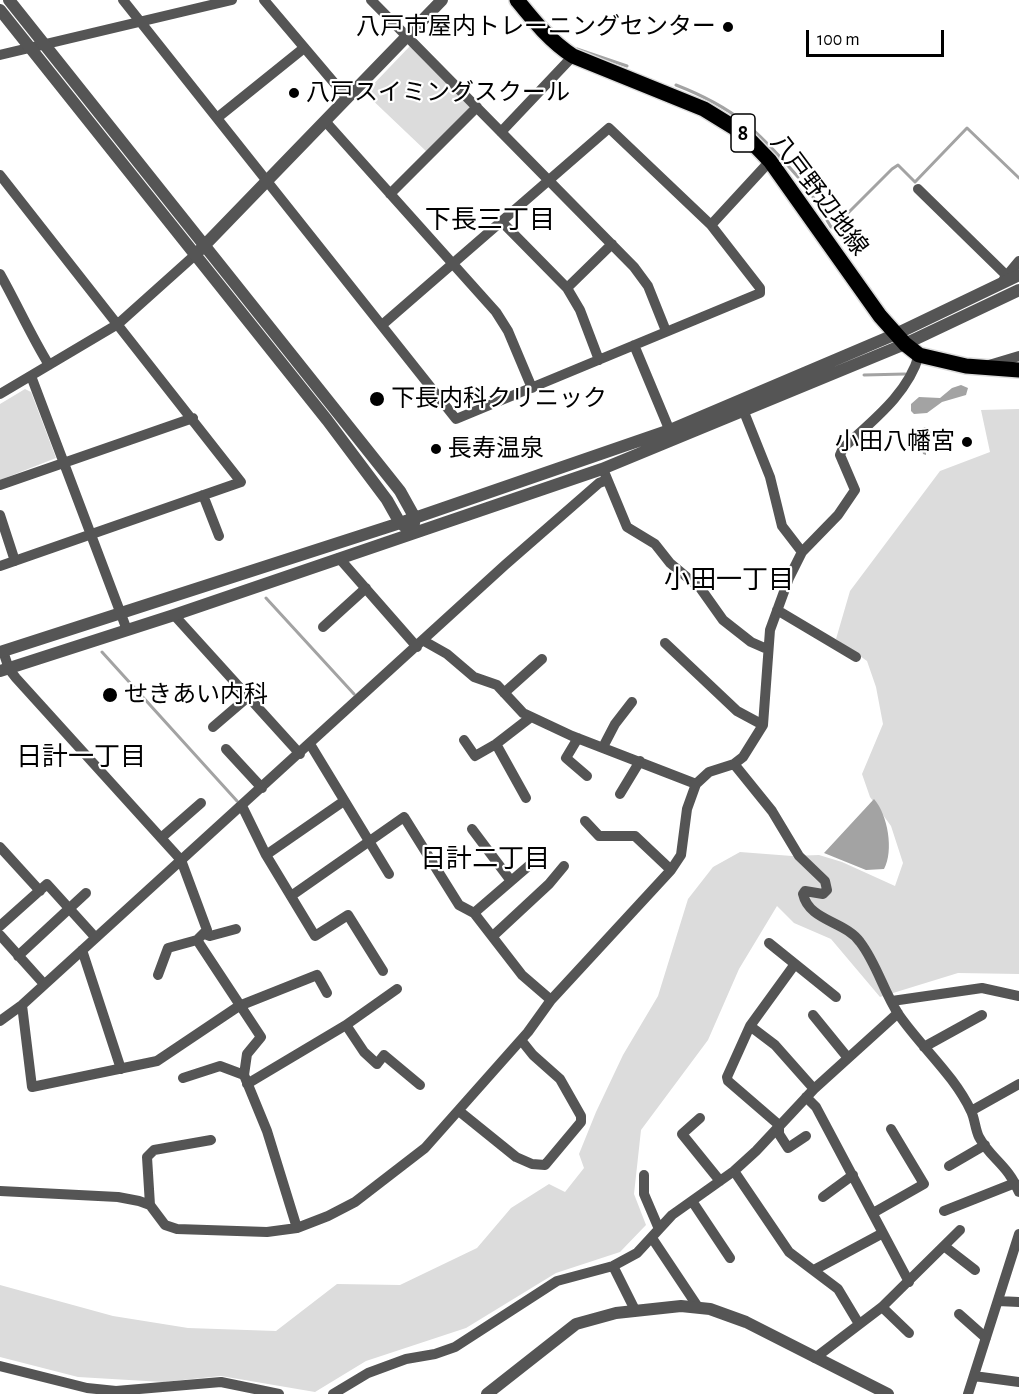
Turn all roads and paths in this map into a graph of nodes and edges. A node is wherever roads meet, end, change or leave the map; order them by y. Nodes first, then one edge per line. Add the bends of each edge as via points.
1 (9, 0) edge
2 (123, 0) edge
3 (232, 0) edge
4 (264, 0) edge
5 (371, 0) edge
6 (442, 0) edge
7 (517, 0) edge
8 (0, 10) edge
9 (141, 21) junction
10 (407, 37) junction
11 (45, 45) junction
12 (30, 48) junction
13 (304, 48) junction
14 (0, 55) edge
15 (573, 56) junction
16 (347, 98) junction
17 (477, 107) junction
18 (217, 118) junction
19 (325, 121) junction
20 (501, 132) junction
21 (770, 161) junction
22 (548, 180) junction
23 (267, 181) junction
24 (2, 182) edge
25 (918, 189) dead end
26 (390, 194) junction
27 (501, 221) junction
28 (711, 225) junction
29 (612, 244) junction
30 (204, 245) junction
31 (195, 255) junction
32 (1019, 261) edge
33 (452, 264) junction
34 (0, 274) edge
35 (1019, 275) edge
36 (1004, 280) junction
37 (567, 288) junction
38 (1019, 290) edge
39 (118, 324) junction
40 (382, 325) junction
41 (666, 331) junction
42 (901, 339) junction
43 (634, 345) junction
44 (919, 355) junction
45 (1019, 356) edge
46 (599, 360) junction
47 (49, 365) junction
48 (980, 368) junction
49 (1019, 370) edge
50 (32, 376) junction
51 (532, 388) junction
52 (0, 394) edge
53 (744, 412) junction
54 (194, 418) junction
55 (672, 436) junction
56 (65, 462) junction
57 (604, 474) junction
58 (0, 484) edge
59 (203, 495) junction
60 (0, 515) edge
61 (415, 518) junction
62 (400, 524) junction
63 (412, 532) junction
64 (92, 533) junction
65 (219, 536) dead end
66 (802, 552) junction
67 (339, 558) junction
68 (15, 561) junction
69 (0, 566) edge
70 (366, 588) junction
71 (777, 610) junction
72 (122, 614) junction
73 (174, 615) junction
74 (323, 627) dead end
75 (127, 630) junction
76 (665, 643) dead end
77 (421, 644) junction
78 (767, 649) junction
79 (2, 652) edge
80 (856, 657) dead end
81 (542, 659) dead end
82 (5, 670) edge
83 (504, 693) junction
84 (248, 697) junction
85 (632, 702) dead end
86 (531, 717) junction
87 (763, 725) junction
88 (213, 727) dead end
89 (578, 738) junction
90 (464, 740) dead end
91 (310, 744) junction
92 (496, 744) junction
93 (603, 747) junction
94 (226, 749) dead end
95 (300, 754) junction
96 (640, 761) junction
97 (734, 764) junction
98 (587, 776) dead end
99 (696, 784) junction
100 (262, 788) junction
101 (620, 794) dead end
102 (526, 798) dead end
103 (344, 801) junction
104 (201, 803) dead end
105 (242, 806) junction
106 (585, 821) dead end
107 (472, 829) dead end
108 (161, 838) junction
109 (370, 842) junction
110 (0, 847) edge
111 (266, 855) junction
112 (181, 860) junction
113 (532, 863) dead end
114 (564, 866) dead end
115 (671, 870) junction
116 (389, 874) dead end
117 (511, 881) junction
118 (40, 891) junction
119 (86, 893) dead end
120 (291, 896) junction
121 (70, 908) junction
122 (474, 913) junction
123 (0, 926) edge
124 (236, 929) dead end
125 (0, 935) edge
126 (493, 936) junction
127 (201, 937) junction
128 (95, 938) junction
129 (769, 944) dead end
130 (82, 950) junction
131 (18, 956) junction
132 (795, 964) junction
133 (383, 971) dead end
134 (158, 975) dead end
135 (44, 984) junction
136 (397, 989) dead end
137 (327, 993) dead end
138 (1019, 996) edge
139 (837, 998) dead end
140 (551, 1000) junction
141 (892, 1001) junction
142 (22, 1005) junction
143 (239, 1006) junction
144 (898, 1013) junction
145 (813, 1015) dead end
146 (982, 1015) dead end
147 (0, 1021) edge
148 (346, 1025) junction
149 (750, 1026) junction
150 (521, 1040) junction
151 (924, 1047) junction
152 (848, 1058) junction
153 (121, 1069) junction
154 (183, 1078) dead end
155 (245, 1079) junction
156 (1019, 1084) edge
157 (420, 1085) dead end
158 (810, 1093) junction
159 (971, 1111) junction
160 (459, 1112) junction
161 (700, 1118) dead end
162 (779, 1125) junction
163 (891, 1129) dead end
164 (806, 1136) dead end
165 (211, 1140) dead end
166 (985, 1145) junction
167 (949, 1166) dead end
168 (734, 1171) junction
169 (644, 1175) dead end
170 (853, 1175) junction
171 (720, 1180) junction
172 (1016, 1181) edge
173 (0, 1191) edge
174 (823, 1197) dead end
175 (692, 1201) junction
176 (150, 1205) junction
177 (944, 1211) dead end
178 (873, 1213) junction
179 (297, 1228) junction
180 (960, 1230) dead end
181 (655, 1233) junction
182 (883, 1233) junction
183 (1019, 1234) edge
184 (944, 1246) junction
185 (730, 1258) dead end
186 (614, 1266) junction
187 (814, 1270) junction
188 (975, 1270) dead end
189 (909, 1282) junction
190 (998, 1301) junction
191 (1019, 1302) edge
192 (698, 1307) junction
193 (882, 1307) junction
194 (635, 1310) junction
195 (960, 1314) dead end
196 (859, 1324) junction
197 (909, 1333) dead end
198 (986, 1338) junction
199 (814, 1358) junction
200 (0, 1366) edge
201 (974, 1376) junction
202 (1019, 1382) edge
203 (87, 1391) edge
204 (336, 1393) edge
205 (279, 1394) edge
206 (487, 1394) edge
207 (888, 1394) edge
208 (968, 1394) edge

1 - 11 street
2 - 9 street
3 - 9 street
4 - 13 street
5 - 10 street
6 - 10 street
7 - 15 main road, 八戸野辺地線 / 8 via 538,28
8 - 12 street
9 - 11 street
9 - 18 street
10 - 16 street
10 - 17 street
11 - 12 street
11 - 30 street
12 - 14 street
12 - 31 street
13 - 16 street
13 - 18 street
15 - 20 street
15 - 21 main road, 八戸野辺地線 / 8 via 704,109 743,134
16 - 19 street
17 - 20 street
17 - 26 street
18 - 23 street
19 - 23 street
19 - 26 street
20 - 22 street
21 - 28 street
21 - 42 main road, 八戸野辺地線 / 8
22 - 27 street
22 - 28 street via 609,128
22 - 29 street
23 - 30 street
23 - 40 street
24 - 39 street
25 - 36 street
26 - 33 street
27 - 33 street
27 - 37 street
28 - 41 street via 760,293
29 - 37 street
29 - 41 street via 648,286
30 - 31 street
30 - 61 street via 400,491
31 - 39 street
31 - 62 street via 327,420 387,500
32 - 36 street
33 - 40 street
33 - 51 street via 496,312
34 - 47 street
35 - 36 street
36 - 42 street
37 - 46 street
38 - 42 street
39 - 47 street
39 - 54 street
40 - 51 street via 456,419
41 - 43 street
42 - 44 main road, 八戸野辺地線 / 8
42 - 53 street
42 - 55 street
43 - 46 street
43 - 55 street
44 - 48 main road, 八戸野辺地線 / 8
44 - 66 street via 910,378 894,399 843,448 840,455 855,490
45 - 48 street
46 - 51 street
47 - 50 street
48 - 49 main road, 八戸野辺地線 / 8
50 - 52 street
50 - 56 street
53 - 55 street
53 - 66 street via 770,477 782,526
54 - 56 street
54 - 59 street via 241,482
55 - 57 street
55 - 61 street
56 - 58 street
56 - 64 street
57 - 63 street
57 - 77 street via 599,483
57 - 78 street via 627,527 655,544 700,589 723,620
59 - 64 street
59 - 65 street
60 - 68 street
61 - 62 street
61 - 63 street
62 - 63 street
62 - 72 street
63 - 67 street
64 - 68 street
64 - 72 street
66 - 71 street
67 - 70 street
67 - 73 street
68 - 69 street
70 - 74 street
70 - 77 street
71 - 78 street
71 - 80 street
72 - 75 street
72 - 79 street
73 - 75 street
73 - 84 street
75 - 82 street
76 - 87 street via 729,704
77 - 83 street via 447,654 474,677 497,685
77 - 91 street
78 - 87 street
79 - 82 street
81 - 83 street
82 - 108 street
83 - 86 street
84 - 88 street
84 - 95 street
85 - 93 street
86 - 89 street
86 - 92 street
87 - 97 street via 752,745
89 - 93 street
89 - 98 street via 566,758
90 - 92 street via 475,756
91 - 95 street
91 - 103 street
92 - 102 street
93 - 96 street
94 - 100 street
95 - 100 street
96 - 99 street
96 - 101 street
97 - 99 street via 709,772
97 - 141 street via 772,811 799,856 825,882 827,890 823,894 805,891 804,900 811,910 851,931
99 - 115 street via 687,809 681,855
100 - 105 street
103 - 109 street
103 - 111 street
104 - 108 street
105 - 111 street
105 - 112 street
106 - 115 street via 599,836 634,836
107 - 117 street
108 - 112 street
109 - 116 street
109 - 120 street
109 - 122 street via 404,817 459,904
110 - 118 street
111 - 120 street
112 - 127 street via 206,923
112 - 128 street
113 - 117 street
114 - 126 street
115 - 140 street
117 - 122 street
118 - 121 street via 47,884
118 - 123 street
119 - 121 street
120 - 133 street via 315,936 348,915
121 - 128 street
121 - 131 street
122 - 126 street
124 - 127 street
125 - 131 street
126 - 140 street via 522,975
127 - 134 street via 168,948
127 - 143 street
128 - 130 street
129 - 132 street
130 - 135 street
130 - 153 street
131 - 135 street
132 - 139 street
132 - 149 street
135 - 142 street
136 - 148 street
137 - 143 street via 317,975
138 - 141 street via 982,988
140 - 150 street
141 - 144 street
142 - 147 street
142 - 153 street via 32,1087
143 - 153 street via 157,1061
143 - 155 street via 261,1037 247,1054
144 - 151 street
144 - 152 street
145 - 152 street
146 - 151 street
148 - 155 street
148 - 157 street via 377,1064 384,1055
149 - 158 street via 775,1045
149 - 162 street via 728,1082
150 - 160 street
150 - 160 street via 560,1079 581,1116 581,1122 559,1149 545,1165 532,1164 516,1157
151 - 159 street via 948,1074
152 - 158 street
154 - 155 street via 220,1066
155 - 179 street via 267,1131
156 - 159 street
158 - 162 street
158 - 170 street
159 - 166 street
160 - 179 street via 425,1148 382,1183 328,1216
161 - 171 street via 682,1134
162 - 164 street via 779,1134 788,1148
162 - 168 street
163 - 178 street via 924,1184
165 - 176 street via 150,1153
166 - 167 street
166 - 172 street
168 - 171 street
168 - 187 street via 789,1252
169 - 181 street via 644,1194
170 - 174 street
170 - 178 street
171 - 175 street
172 - 177 street
173 - 176 street via 118,1197
175 - 181 street
175 - 185 street
176 - 179 street via 165,1225 177,1229 241,1233
178 - 182 street
180 - 184 street
181 - 186 street via 637,1253
181 - 192 street
182 - 187 street
182 - 189 street
183 - 190 street
184 - 188 street
184 - 189 street
186 - 194 street
186 - 204 street via 557,1281 454,1347 368,1373
187 - 196 street via 838,1289
189 - 193 street
190 - 191 street
190 - 198 street
192 - 194 street
192 - 199 street via 724,1312
193 - 196 street
193 - 197 street
194 - 206 street via 576,1324
195 - 198 street
196 - 199 street
198 - 201 street
199 - 207 street
200 - 203 street
201 - 202 street
201 - 208 street
203 - 205 street via 221,1382

